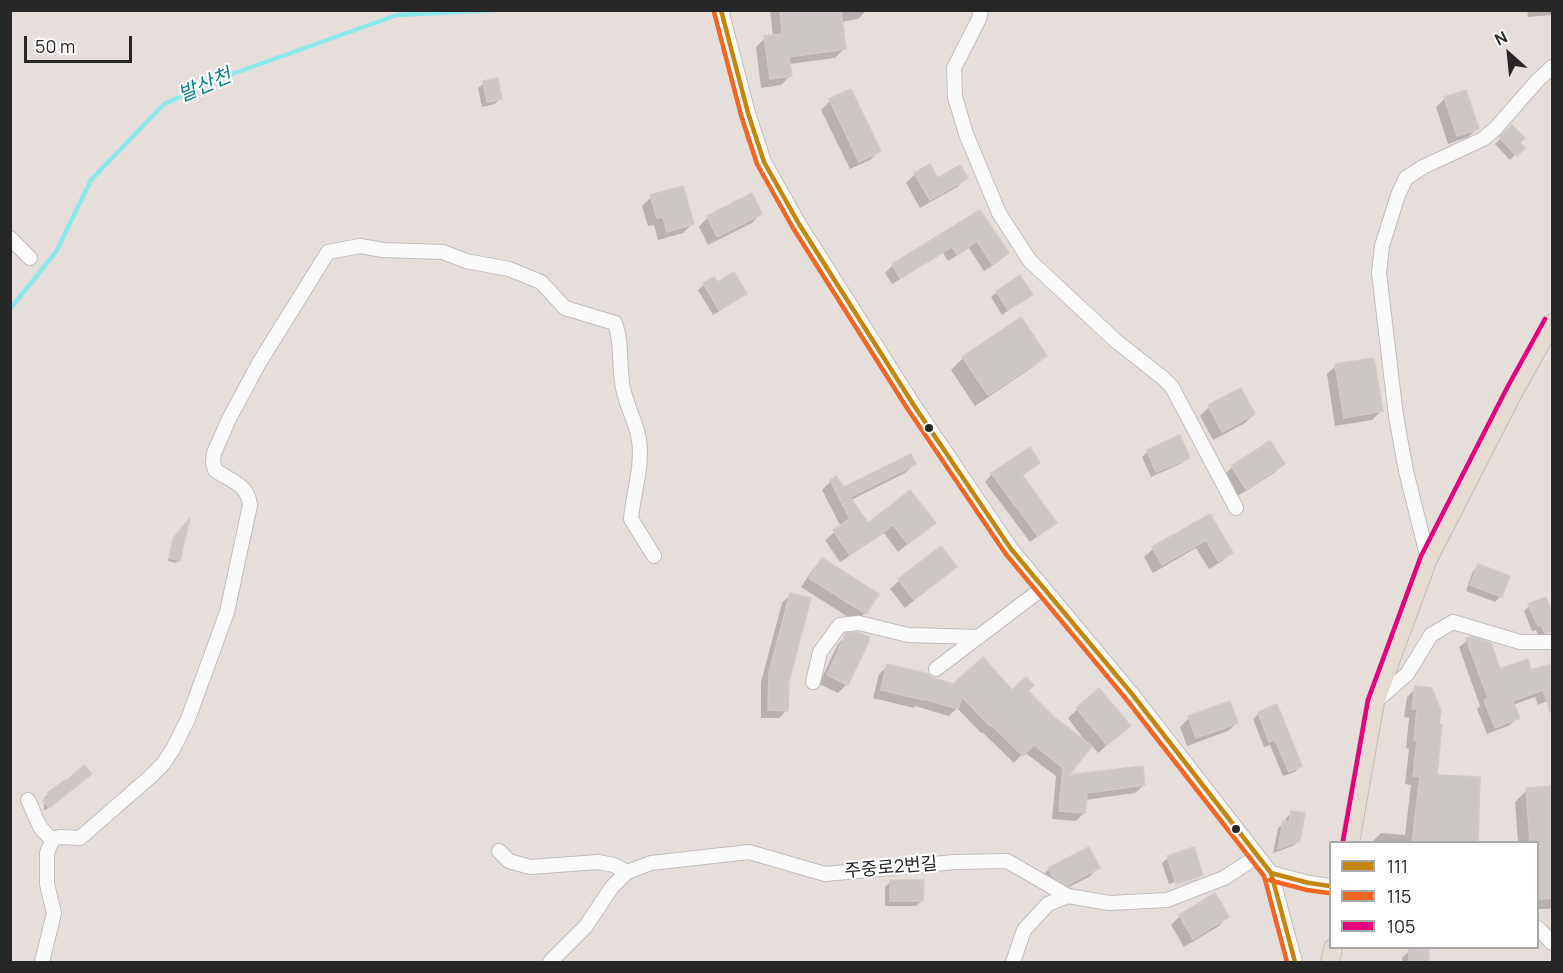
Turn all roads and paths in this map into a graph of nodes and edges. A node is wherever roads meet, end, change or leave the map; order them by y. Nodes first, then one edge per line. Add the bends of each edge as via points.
1 (721, 10) edge
2 (981, 10) edge
3 (1552, 67) edge
4 (10, 238) edge
5 (30, 258) dead end
6 (1552, 323) edge
7 (1236, 508) dead end
8 (654, 556) dead end
9 (1428, 559) junction
10 (1043, 588) junction
11 (979, 637) junction
12 (1552, 642) edge
13 (936, 669) dead end
14 (813, 682) dead end
15 (1375, 702) junction
16 (28, 800) dead end
17 (53, 839) junction
18 (1350, 841) edge
19 (499, 850) dead end
20 (1258, 856) junction
21 (627, 872) junction
22 (1271, 873) junction
23 (1329, 886) edge
24 (1068, 896) junction
25 (1539, 929) edge
26 (1552, 939) edge
27 (42, 963) edge
28 (550, 963) edge
29 (1013, 963) edge
30 (1295, 963) edge

1 - 10 street via 748,114 775,183 914,404 1011,549
2 - 7 street via 954,68 955,97 999,213 1030,261 1172,387
3 - 9 street via 1483,139 1406,178 1382,246 1379,273 1396,416
4 - 5 street
6 - 9 main road
8 - 17 street via 631,519 639,440 623,393 620,338 615,323 564,308 541,282 528,276 443,252 360,246 328,252 259,363 214,453 215,470 242,486 250,497 250,505 227,612 188,719 163,764 97,825 80,838
9 - 15 main road
10 - 11 street
10 - 20 street via 1132,694
11 - 13 street
11 - 14 street via 908,635 859,623 840,625 820,652
12 - 15 street via 1520,642 1453,622 1431,636 1407,674
15 - 18 main road
16 - 17 street via 39,826
17 - 27 street via 47,853 47,884 54,913
19 - 21 street via 509,861 530,867 598,862
20 - 22 street
20 - 24 street, 주중로2번길 via 1224,879 1167,900 1109,903
21 - 24 street, 주중로2번길 via 651,863 749,852 825,874 1007,861
21 - 28 street, 주중로2번길 via 586,926
22 - 23 street
22 - 30 street
24 - 29 street via 1048,904 1024,930
25 - 26 street

